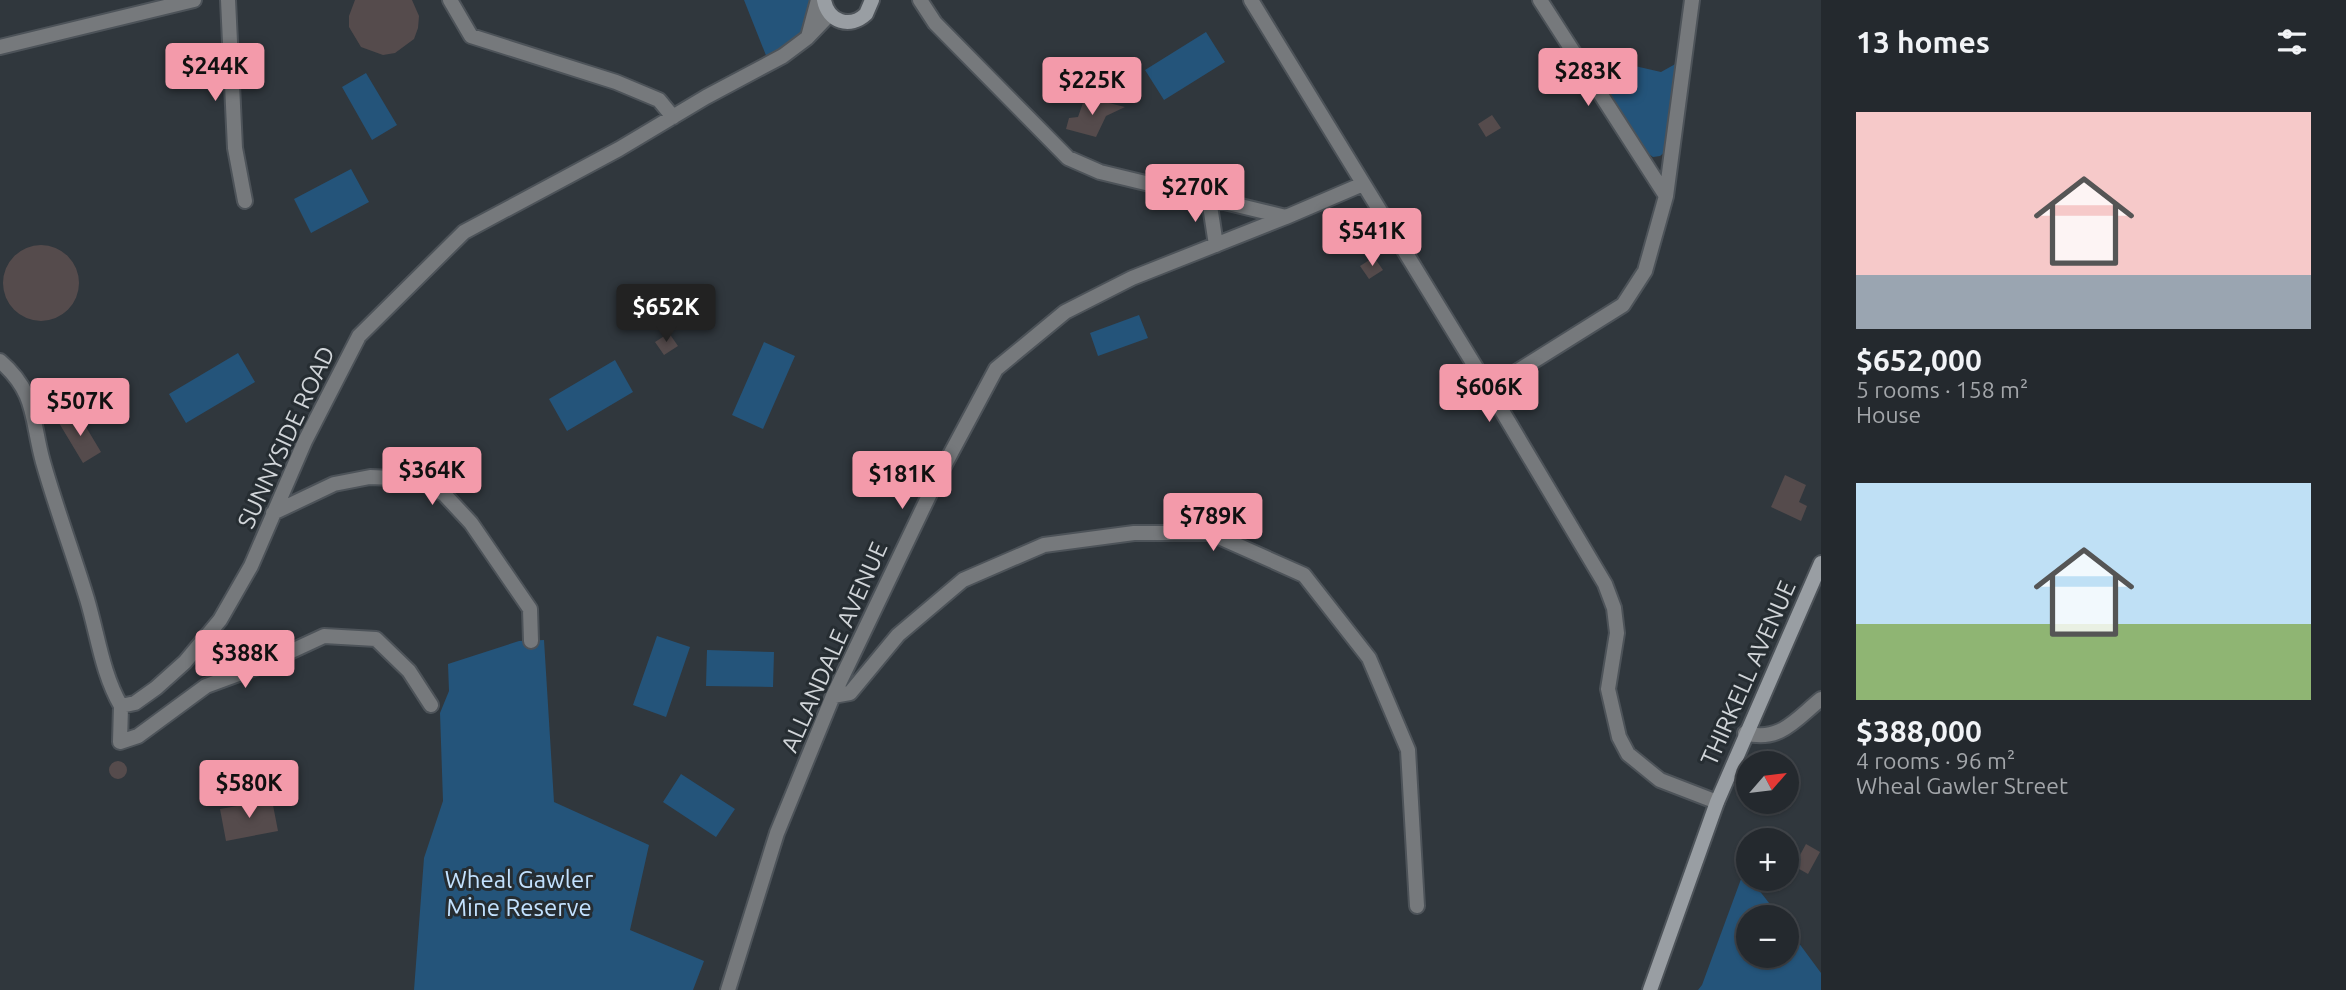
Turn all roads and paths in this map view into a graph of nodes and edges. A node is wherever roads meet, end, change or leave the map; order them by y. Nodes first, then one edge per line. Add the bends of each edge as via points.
1 (194, 0) edge
2 (228, 0) edge
3 (450, 0) edge
4 (818, 0) edge
5 (824, 0) edge
6 (872, 0) edge
7 (919, 0) edge
8 (1251, 0) edge
9 (1540, 0) edge
10 (1692, 0) edge
11 (830, 15) junction
12 (807, 38) junction
13 (0, 47) edge
14 (673, 117) junction
15 (1363, 184) junction
16 (1666, 197) junction
17 (1209, 199) junction
18 (245, 201) dead end
19 (1286, 217) junction
20 (1216, 245) junction
21 (0, 361) edge
22 (1489, 389) junction
23 (273, 513) junction
24 (1821, 563) edge
25 (531, 641) dead end
26 (833, 696) junction
27 (1821, 699) edge
28 (431, 705) dead end
29 (121, 706) junction
30 (1745, 733) junction
31 (1717, 802) junction
32 (1417, 906) dead end
33 (727, 990) edge
34 (1650, 990) edge

1 - 13 street
2 - 18 street via 235,148
3 - 14 street via 471,36 616,82 659,100
4 - 12 street
5 - 11 street
6 - 11 street via 866,14 854,22
7 - 17 street via 935,23 1068,158 1100,172
8 - 15 street
9 - 16 street
10 - 16 street
11 - 12 street, SUNNYSIDE ROAD
12 - 14 street, SUNNYSIDE ROAD
14 - 23 street, SUNNYSIDE ROAD via 464,232 359,336
15 - 19 street, ALLANDALE AVENUE
15 - 22 street
16 - 22 street via 1645,271 1623,305
17 - 19 street
17 - 20 street
19 - 20 street, ALLANDALE AVENUE
20 - 26 street, ALLANDALE AVENUE via 1132,278 1065,312 996,369 936,481
21 - 29 street via 17,376 33,410 45,469 111,688
22 - 31 street via 1605,584 1617,633 1608,689 1613,719 1628,754 1660,780
23 - 25 street via 334,484 370,477 416,478 444,494 471,523 530,609
23 - 29 street, SUNNYSIDE ROAD via 251,566 220,620 156,688 135,703
24 - 30 street, THIRKELL AVENUE
26 - 32 street via 850,693 898,635 963,580 1044,545 1134,533 1210,533 1304,575 1369,658 1408,750
26 - 33 street, ALLANDALE AVENUE via 777,833
27 - 30 street via 1779,733 1770,737
28 - 29 street via 409,671 376,639 324,636 206,687 138,736 120,742
30 - 31 street, THIRKELL AVENUE
31 - 34 street, THIRKELL AVENUE

